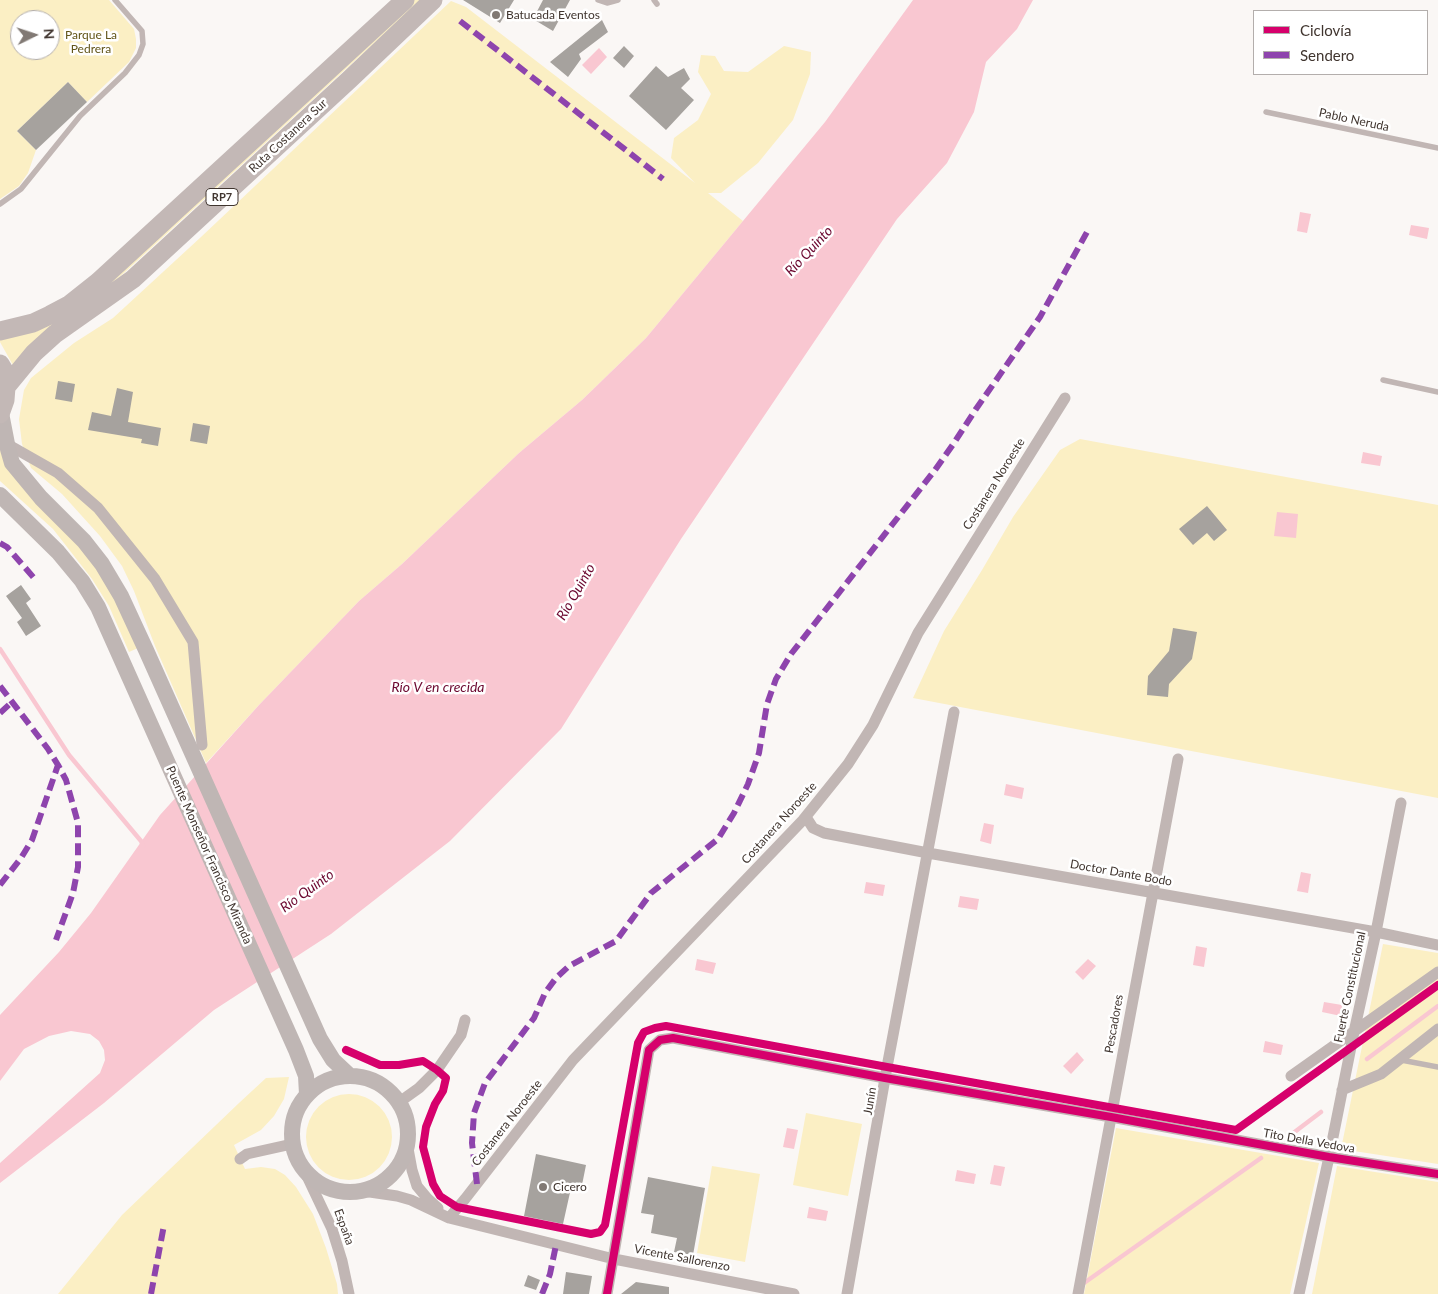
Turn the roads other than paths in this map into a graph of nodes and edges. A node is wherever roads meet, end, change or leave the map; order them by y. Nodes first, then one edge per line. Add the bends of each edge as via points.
1 (115, 0) edge
2 (405, 0) edge
3 (433, 0) edge
4 (598, 0) edge
5 (618, 0) edge
6 (1266, 112) dead end
7 (1438, 148) edge
8 (0, 204) edge
9 (0, 331) edge
10 (0, 364) edge
11 (1383, 380) dead end
12 (6, 387) junction
13 (1438, 392) edge
14 (1065, 398) dead end
15 (0, 413) edge
16 (6, 444) junction
17 (0, 495) edge
18 (954, 712) dead end
19 (202, 745) dead end
20 (1178, 759) dead end
21 (1401, 803) dead end
22 (806, 817) junction
23 (928, 853) junction
24 (1152, 892) junction
25 (1376, 932) junction
26 (1438, 946) edge
27 (1438, 972) edge
28 (465, 1020) dead end
29 (1438, 1030) edge
30 (1354, 1032) junction
31 (1398, 1060) junction
32 (1438, 1067) edge
33 (349, 1075) junction
34 (1291, 1076) dead end
35 (885, 1078) junction
36 (1342, 1090) junction
37 (307, 1094) junction
38 (398, 1103) junction
39 (1111, 1117) junction
40 (407, 1143) junction
41 (292, 1144) junction
42 (1329, 1157) junction
43 (240, 1159) dead end
44 (305, 1172) junction
45 (1438, 1174) edge
46 (363, 1191) junction
47 (448, 1218) junction
48 (614, 1259) junction
49 (349, 1294) edge
50 (608, 1294) edge
51 (794, 1294) edge
52 (847, 1294) edge
53 (1078, 1294) edge
54 (1299, 1294) edge

1 - 8 lane via 142,31 143,44 139,56 80,116 21,189
2 - 9 main road, Ruta Costanera Sur / RP7 via 70,305 33,323
3 - 12 main road, Ruta Costanera Sur / RP7 via 133,279 55,334 34,353
4 - 5 lane via 607,3
6 - 7 lane, Pablo Neruda
10 - 12 main road, Ruta Costanera Sur / RP7
11 - 13 lane
12 - 15 main road, Ruta Costanera Sur / RP7
14 - 22 street, Costanera Noroeste via 918,632 873,725 848,764
15 - 16 street
16 - 19 street via 65,478 98,508 155,578 193,642
16 - 33 street via 12,463 84,541 121,596 320,1039 333,1060
17 - 37 street, Puente Monseñor Francisco Miranda via 58,552 82,580 98,607 296,1050 306,1076
18 - 23 street, Junín
20 - 24 street, Pescadores
21 - 25 street, Fuerte Constitucional
22 - 23 street, Doctor Dante Bodo via 813,828 824,834
22 - 47 street, Costanera Noroeste via 573,1060
23 - 24 street, Doctor Dante Bodo
23 - 35 street, Junín
24 - 25 street, Doctor Dante Bodo
24 - 39 street, Pescadores
25 - 26 street, Doctor Dante Bodo
25 - 30 street, Fuerte Constitucional
27 - 30 street
28 - 38 street via 461,1035 437,1070
29 - 31 street
30 - 34 street
30 - 36 street, Fuerte Constitucional
31 - 32 lane
31 - 36 street via 1381,1074
33 - 37 street via 321,1083
33 - 38 street via 375,1081
35 - 39 street, Tito Della Vedova
35 - 48 street, Tito Della Vedova via 673,1038 660,1040 648,1050
35 - 52 street, Junín
36 - 42 street, Fuerte Constitucional
37 - 41 street via 294,1116
38 - 40 street via 408,1131
39 - 42 street, Tito Della Vedova
39 - 53 street, Pescadores
40 - 46 street via 398,1168 388,1179
40 - 47 street, Vicente Sallorenzo via 417,1186
41 - 43 street via 247,1154
41 - 44 street via 295,1157
42 - 45 street, Tito Della Vedova
42 - 54 street, Fuerte Constitucional
44 - 46 street via 335,1190
44 - 49 street, España via 332,1229
46 - 47 street, Vicente Sallorenzo via 411,1200
47 - 48 street, Vicente Sallorenzo
48 - 50 street
48 - 51 street, Vicente Sallorenzo

